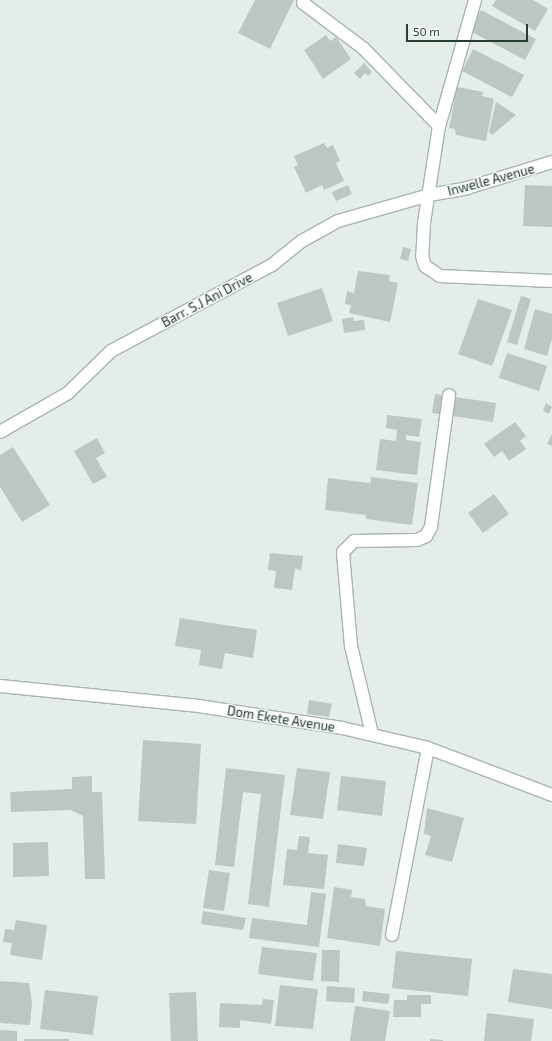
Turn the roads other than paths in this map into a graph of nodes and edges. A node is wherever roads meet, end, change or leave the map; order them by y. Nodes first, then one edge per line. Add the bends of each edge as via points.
1 (475, 0) edge
2 (303, 4) dead end
3 (439, 126) junction
4 (552, 162) edge
5 (429, 195) junction
6 (552, 281) edge
7 (448, 395) dead end
8 (0, 432) edge
9 (0, 686) edge
10 (372, 734) junction
11 (428, 748) junction
12 (552, 795) edge
13 (392, 935) dead end

1 - 3 street
2 - 3 street via 363,48
3 - 5 street
4 - 5 street, Inwelle Avenue via 467,188
5 - 6 street via 422,256 425,266 440,276
5 - 8 street, Barr. S.J Ani Drive via 338,221 302,241 272,265 111,351 68,393
7 - 10 street via 431,527 426,536 417,540 354,541 343,552 351,646
9 - 10 street, Dom Ekete Avenue via 192,705
10 - 11 street, Dom Ekete Avenue
11 - 12 street, Dom Ekete Avenue
11 - 13 street

